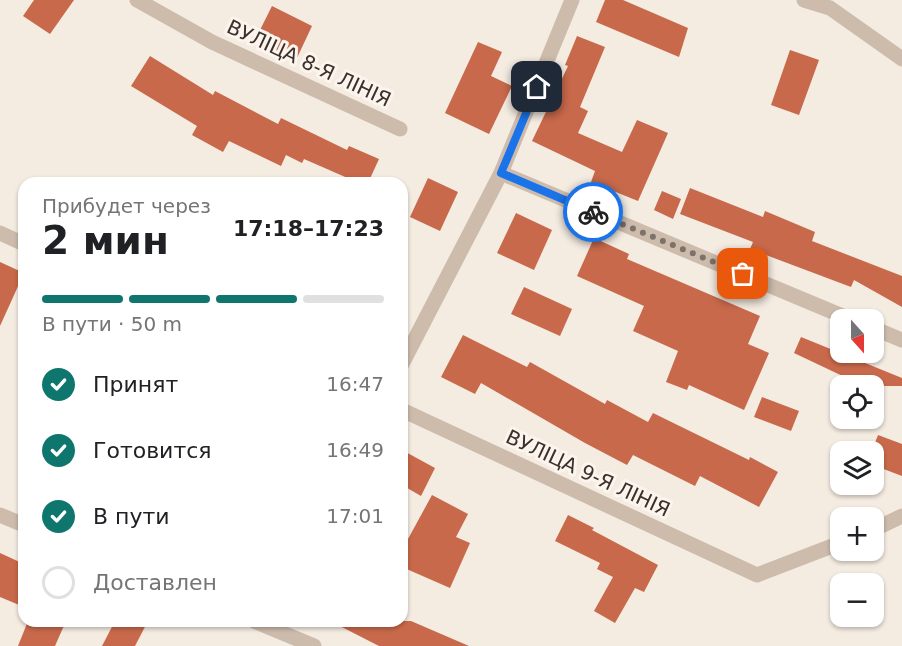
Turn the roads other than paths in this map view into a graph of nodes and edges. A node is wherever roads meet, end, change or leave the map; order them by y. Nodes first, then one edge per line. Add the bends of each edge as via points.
1 (137, 0) edge
2 (572, 0) edge
3 (804, 0) edge
4 (902, 59) edge
5 (400, 129) dead end
6 (501, 173) junction
7 (0, 233) edge
8 (18, 241) edge
9 (830, 311) edge
10 (884, 333) edge
11 (902, 340) edge
12 (408, 352) edge
13 (408, 413) edge
14 (0, 515) edge
15 (902, 516) edge
16 (18, 522) edge
17 (884, 525) edge
18 (830, 547) edge
19 (268, 627) edge
20 (314, 646) edge

1 - 5 street, ВУЛІЦА 8-Я ЛІНІЯ via 212,42
2 - 6 street
3 - 4 street via 830,8
6 - 9 street
6 - 12 street
7 - 8 street
10 - 11 street
13 - 18 street, ВУЛІЦА 9-Я ЛІНІЯ via 757,575
14 - 16 street
15 - 17 street
19 - 20 street

